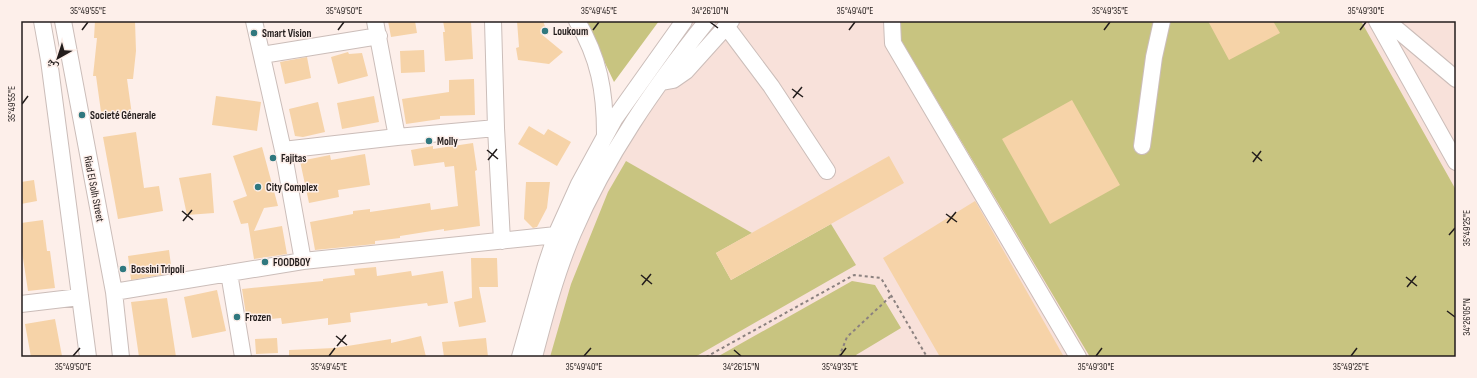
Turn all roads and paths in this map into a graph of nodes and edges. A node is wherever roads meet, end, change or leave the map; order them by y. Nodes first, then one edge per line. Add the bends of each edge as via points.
1 (42, 21) edge
2 (63, 21) edge
3 (254, 21) edge
4 (493, 21) edge
5 (577, 21) edge
6 (684, 21) edge
7 (707, 21) edge
8 (892, 21) edge
9 (1162, 21) edge
10 (1377, 21) edge
11 (1387, 21) edge
12 (728, 24) edge
13 (377, 28) edge
14 (262, 55) junction
15 (69, 57) junction
16 (49, 60) junction
17 (1456, 79) edge
18 (662, 82) junction
19 (496, 128) junction
20 (605, 134) junction
21 (397, 137) junction
22 (1142, 146) dead end
23 (283, 150) junction
24 (1456, 162) edge
25 (827, 171) dead end
26 (556, 235) junction
27 (502, 241) junction
28 (303, 261) junction
29 (229, 273) junction
30 (114, 292) junction
31 (892, 296) junction
32 (80, 297) junction
33 (21, 304) edge
34 (88, 357) edge
35 (121, 357) edge
36 (243, 357) edge
37 (520, 357) edge
38 (534, 357) edge
39 (706, 357) edge
40 (839, 357) edge
41 (927, 357) edge
42 (1078, 357) edge

1 - 16 street
2 - 15 street, Riad El Solh Street
3 - 14 street
4 - 19 street
5 - 20 street via 589,44 601,79
6 - 20 street via 626,100
7 - 18 street
8 - 42 street via 893,43
9 - 22 street via 1154,57
10 - 24 street
11 - 17 street
12 - 18 street via 683,74 673,80
12 - 25 street
13 - 14 street
13 - 21 street
14 - 23 street
15 - 16 street
15 - 30 street, Riad El Solh Street
16 - 32 street
18 - 38 street via 609,160 579,220 554,284
19 - 21 street
19 - 27 street
20 - 26 street
21 - 23 street
23 - 28 street
26 - 27 street
26 - 37 street
27 - 28 street
28 - 29 street
29 - 30 street
29 - 36 street
30 - 35 street, Riad El Solh Street
31 - 39 path via 881,278 854,275
31 - 40 path via 847,337
31 - 41 path
32 - 33 street
32 - 34 street

